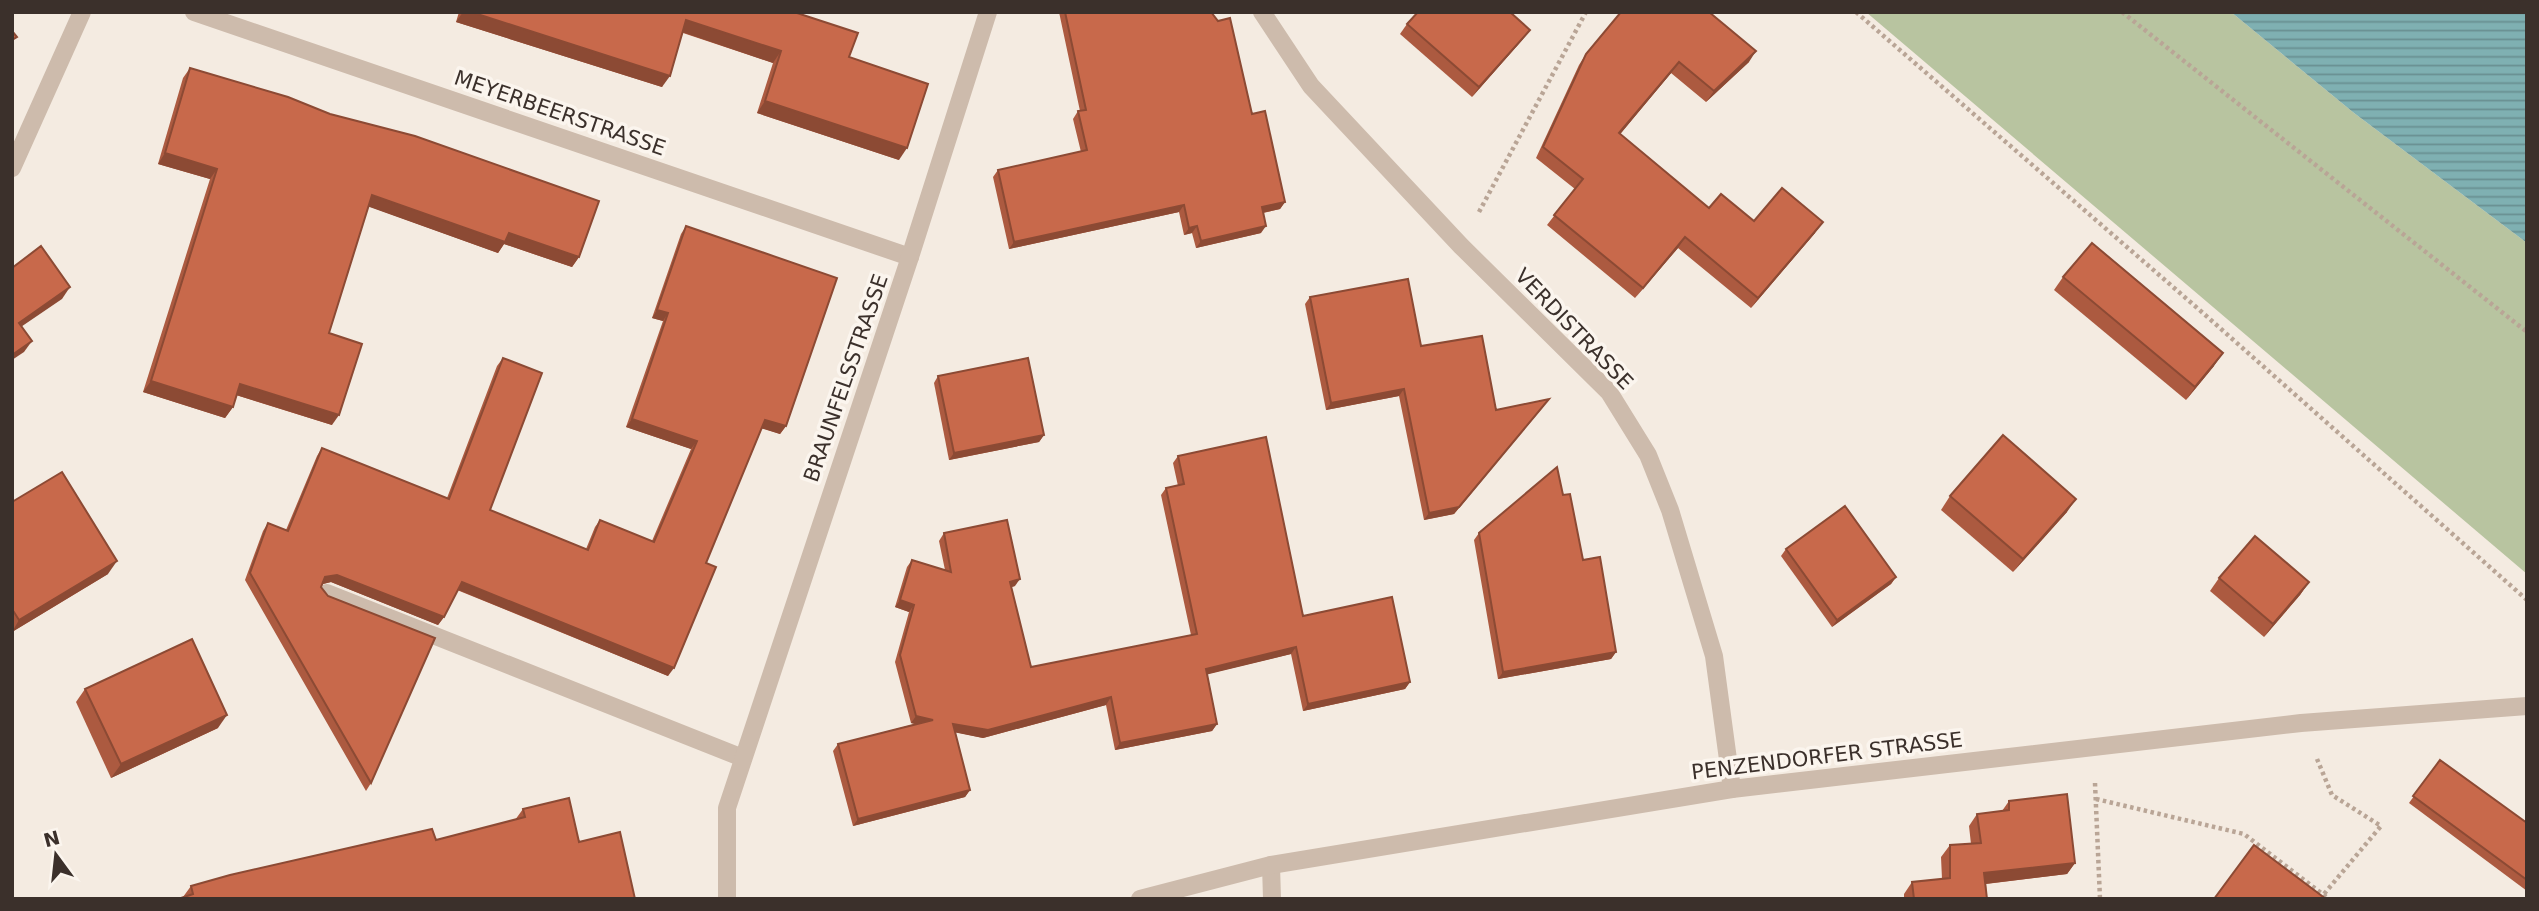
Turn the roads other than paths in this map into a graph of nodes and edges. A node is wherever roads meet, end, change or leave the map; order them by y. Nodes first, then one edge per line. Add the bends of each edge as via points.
1 (82, 12) edge
2 (194, 12) edge
3 (988, 12) edge
4 (1262, 12) edge
5 (12, 168) edge
6 (910, 257) junction
7 (327, 593) edge
8 (2527, 706) edge
9 (743, 758) junction
10 (1732, 789) junction
11 (1271, 865) junction
12 (727, 899) edge
13 (1140, 899) edge
14 (1272, 899) edge

1 - 5 street
2 - 6 street, MEYERBEERSTRASSE
3 - 6 street, BRAUNFELSSTRASSE
4 - 10 street, VERDISTRASSE via 1311,86 1461,246 1609,392 1648,455 1670,510 1714,656
6 - 9 street, BRAUNFELSSTRASSE
7 - 9 street
8 - 10 street, PENZENDORFER STRASSE via 2301,723
9 - 12 street, BRAUNFELSSTRASSE via 727,808
10 - 11 street, PENZENDORFER STRASSE
11 - 13 street, PENZENDORFER STRASSE
11 - 14 street

